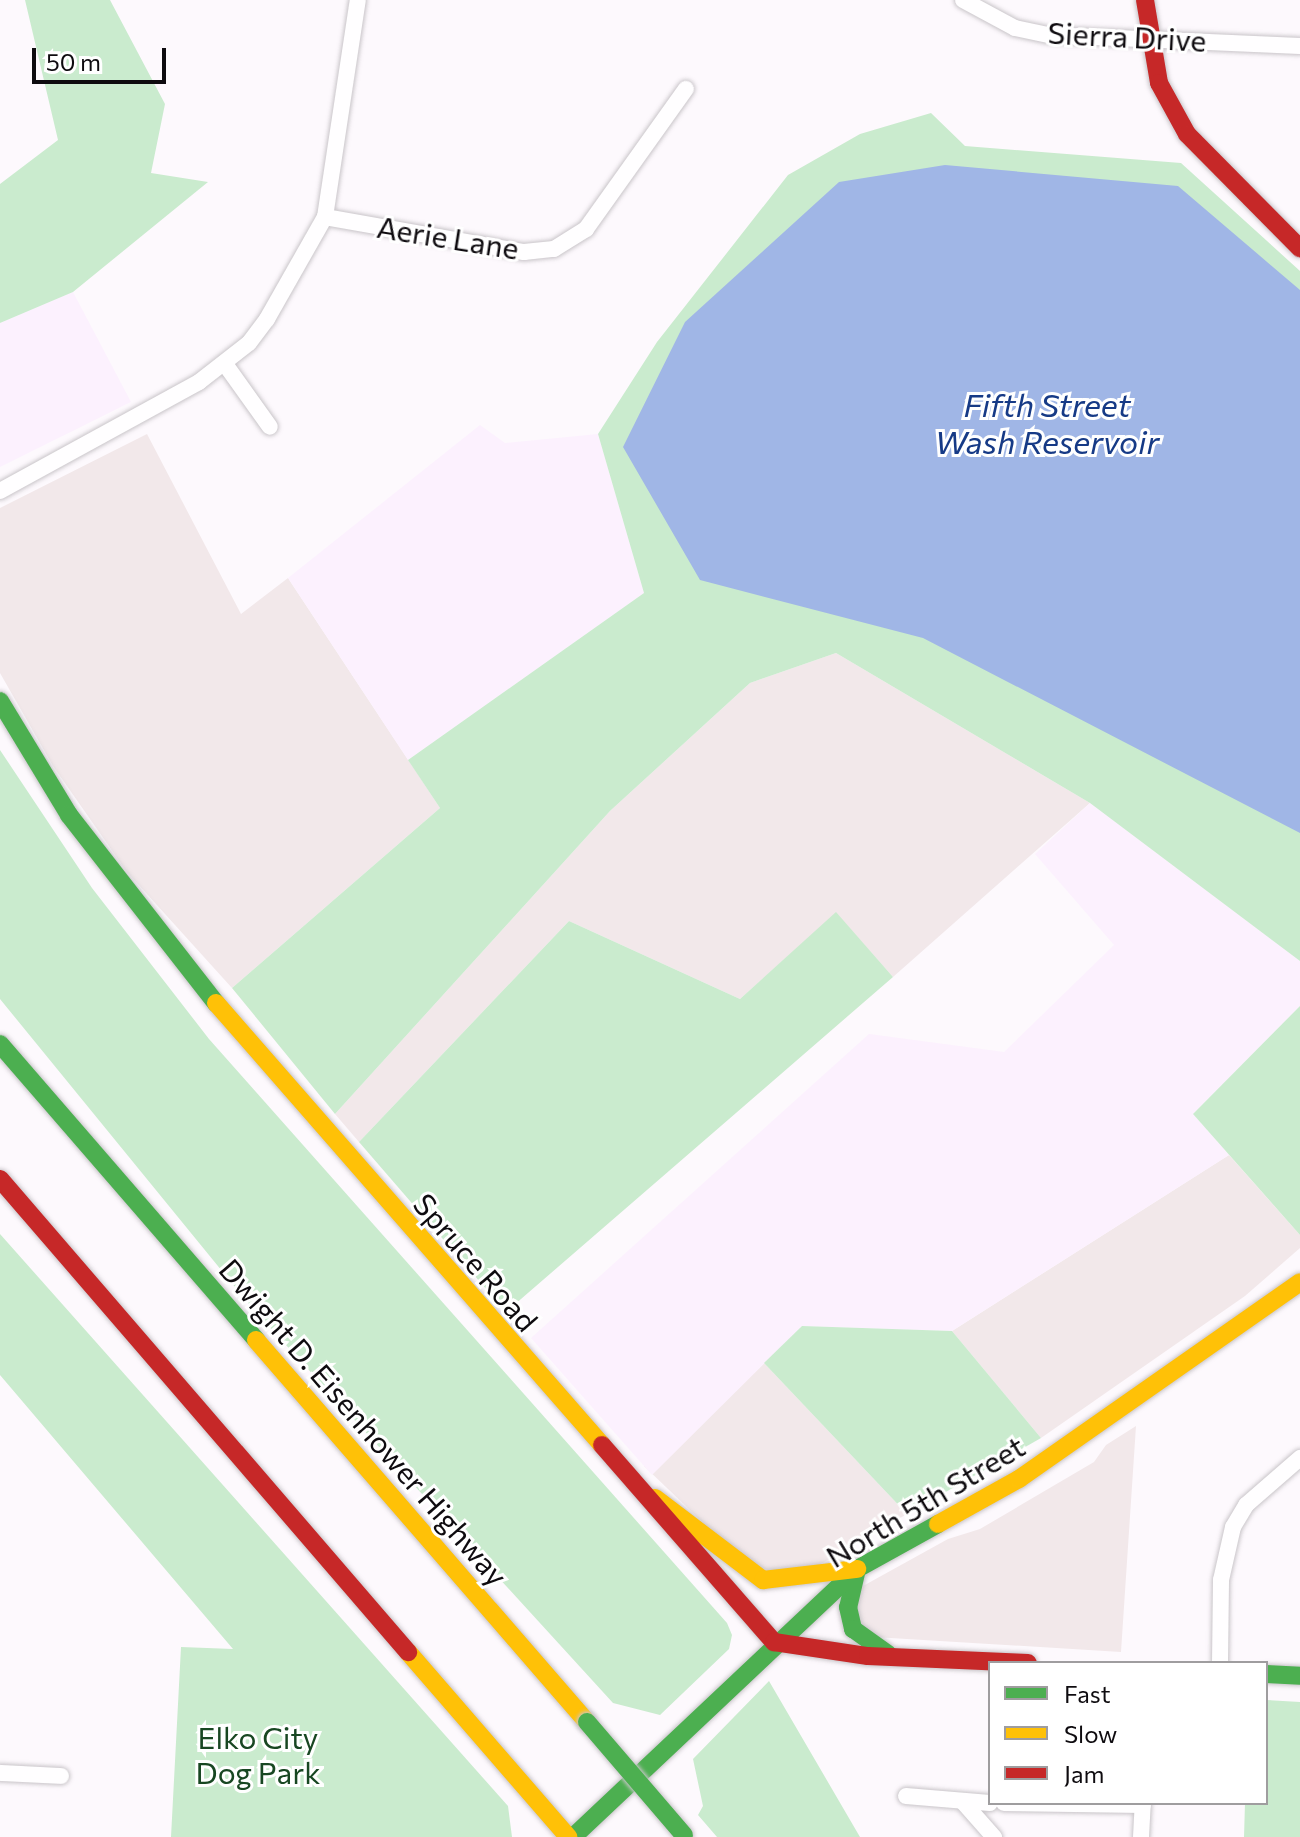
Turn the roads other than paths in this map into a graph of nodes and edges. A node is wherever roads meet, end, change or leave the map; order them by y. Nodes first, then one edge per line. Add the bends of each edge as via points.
1 (358, 0) edge
2 (963, 0) edge
3 (1145, 0) edge
4 (1150, 36) junction
5 (1300, 46) edge
6 (686, 89) dead end
7 (325, 217) junction
8 (1300, 248) edge
9 (225, 364) junction
10 (270, 427) dead end
11 (0, 491) edge
12 (0, 701) edge
13 (0, 1044) edge
14 (0, 1179) edge
15 (1300, 1282) edge
16 (1300, 1458) edge
17 (620, 1473) junction
18 (857, 1569) junction
19 (774, 1642) junction
20 (893, 1657) junction
21 (988, 1661) edge
22 (1220, 1661) edge
23 (1268, 1674) edge
24 (1300, 1676) edge
25 (0, 1773) edge
26 (61, 1776) dead end
27 (906, 1796) dead end
28 (963, 1802) junction
29 (988, 1803) edge
30 (1143, 1805) edge
31 (685, 1836) edge
32 (570, 1837) edge
33 (994, 1837) edge
34 (1141, 1837) edge

1 - 7 street
2 - 4 street, Sierra Drive via 986,16 1038,33
3 - 4 main road
4 - 5 street, Sierra Drive
4 - 8 main road via 1159,83 1187,134
6 - 7 street, Aerie Lane via 586,229 554,249 524,252
7 - 9 street via 267,319
9 - 10 street
9 - 11 street via 157,409
12 - 17 main road, Spruce Road via 69,815 138,908
13 - 31 main road, Dwight D. Eisenhower Highway, bridge
14 - 32 main road
15 - 18 main road, North 5th Street via 1019,1479
16 - 22 street via 1246,1505 1233,1527 1222,1567
17 - 18 main road via 763,1580
17 - 19 main road, Spruce Road
18 - 19 main road, North 5th Street
18 - 20 main road via 848,1607 853,1629
19 - 20 main road
19 - 32 main road, North 5th Street
20 - 21 main road
23 - 24 main road
25 - 26 street
27 - 28 street
28 - 29 street
28 - 33 street
30 - 34 street

